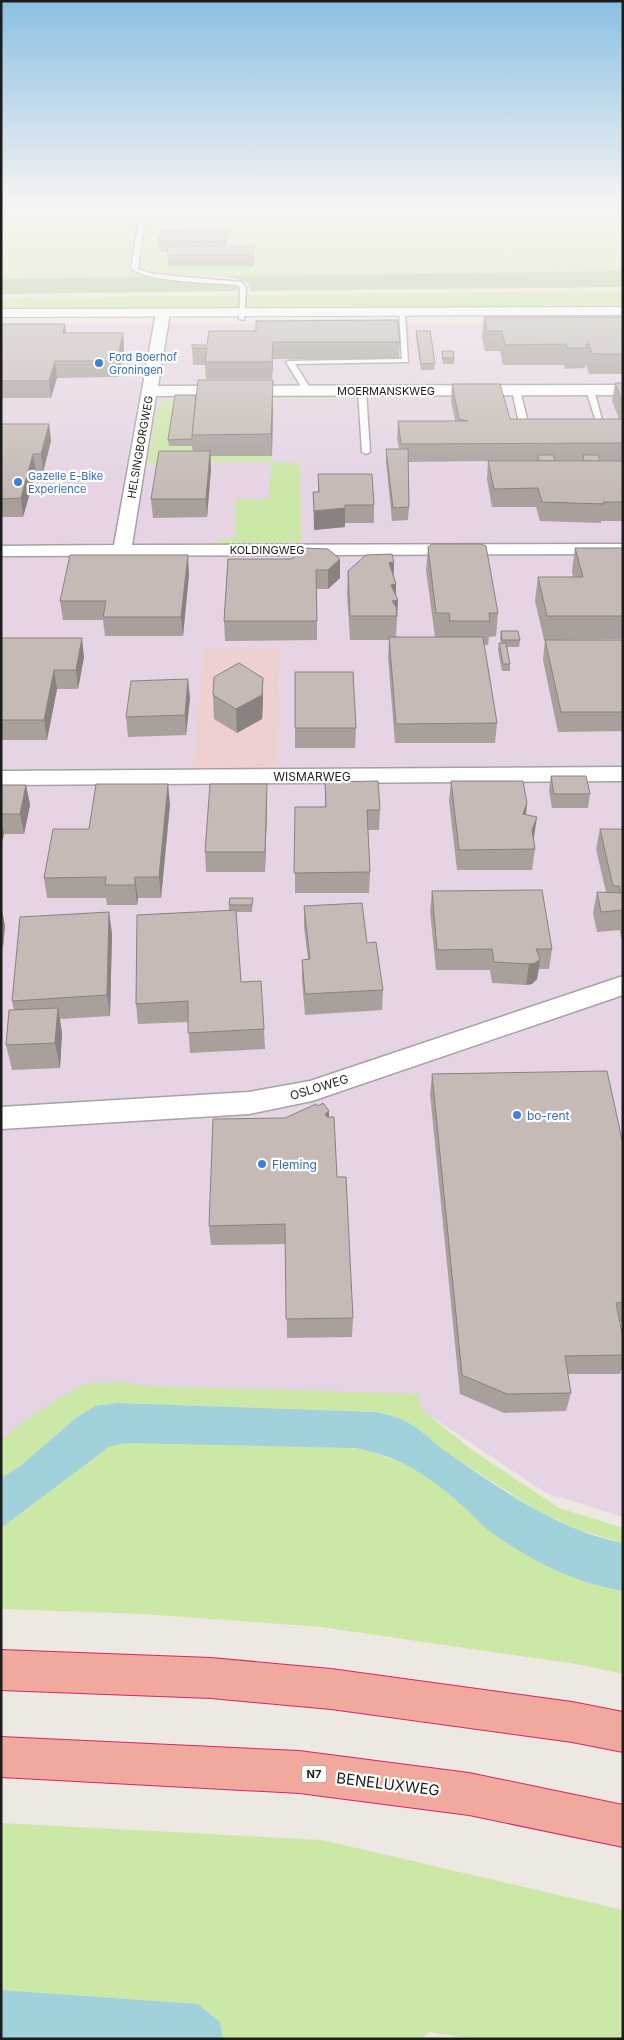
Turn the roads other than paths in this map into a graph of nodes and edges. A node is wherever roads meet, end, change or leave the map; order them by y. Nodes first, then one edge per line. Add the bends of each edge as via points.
1 (243, 301) edge
2 (623, 311) edge
3 (1, 313) edge
4 (402, 315) junction
5 (162, 316) junction
6 (242, 316) junction
7 (523, 317) junction
8 (623, 318) edge
9 (1, 320) edge
10 (516, 390) junction
11 (590, 390) junction
12 (623, 390) edge
13 (150, 391) junction
14 (308, 391) junction
15 (362, 391) junction
16 (534, 433) edge
17 (593, 433) edge
18 (366, 452) dead end
19 (623, 549) edge
20 (1, 551) edge
21 (122, 551) junction
22 (623, 774) edge
23 (1, 778) edge
24 (623, 985) edge
25 (1, 1118) edge
26 (1, 1670) edge
27 (623, 1732) edge
28 (1, 1757) edge
29 (623, 1826) edge

1 - 6 lane
2 - 7 street
3 - 5 street
4 - 6 street
4 - 7 street
4 - 14 lane via 406,361 290,362
5 - 6 street
5 - 9 street
5 - 13 street, HELSINGBORGWEG
7 - 8 street
10 - 11 street, MOERMANSKWEG
10 - 15 street, MOERMANSKWEG
10 - 16 lane via 525,433
11 - 12 street, MOERMANSKWEG
11 - 17 lane via 603,433
13 - 14 street, MOERMANSKWEG
13 - 21 street, HELSINGBORGWEG
14 - 15 street, MOERMANSKWEG
15 - 18 lane
19 - 21 street, KOLDINGWEG
20 - 21 street, KOLDINGWEG
22 - 23 street, WISMARWEG
24 - 25 street, OSLOWEG via 282,1099
26 - 27 highway via 211,1678 331,1689
28 - 29 highway, BENELUXWEG / N7 via 299,1772 470,1794

